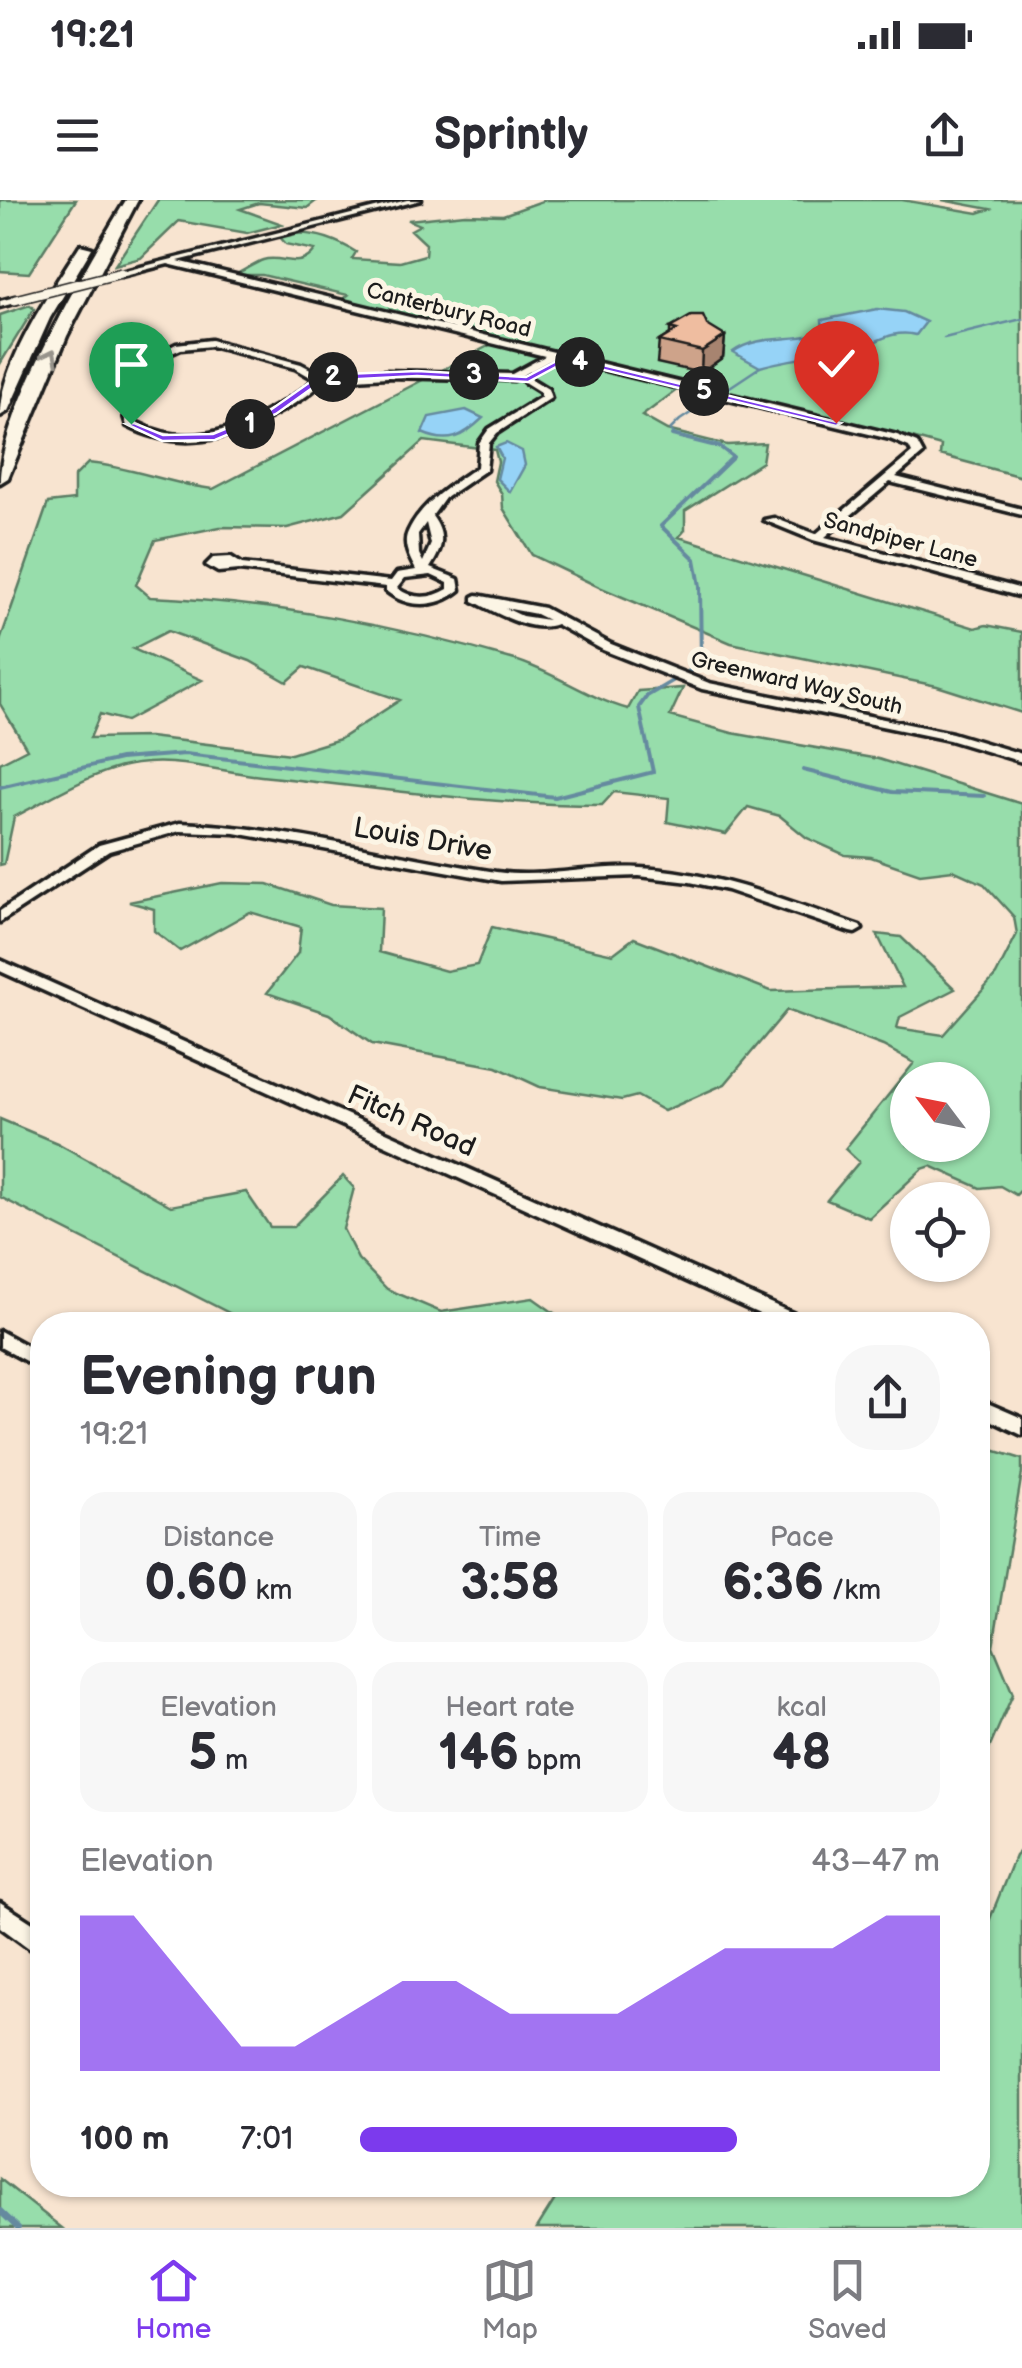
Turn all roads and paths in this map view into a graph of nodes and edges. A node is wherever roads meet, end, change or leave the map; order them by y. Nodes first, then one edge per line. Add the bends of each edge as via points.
1 (114, 200) edge
2 (132, 200) edge
3 (417, 200) edge
4 (170, 262) junction
5 (0, 304) edge
6 (553, 355) junction
7 (566, 358) junction
8 (514, 377) junction
9 (320, 378) junction
10 (501, 378) junction
11 (531, 383) junction
12 (0, 410) edge
13 (0, 478) edge
14 (890, 479) junction
15 (1022, 512) edge
16 (427, 518) junction
17 (770, 520) dead end
18 (817, 538) junction
19 (240, 567) dead end
20 (422, 571) junction
21 (390, 584) junction
22 (454, 590) junction
23 (1022, 593) edge
24 (1022, 758) edge
25 (0, 918) edge
26 (854, 928) dead end
27 (0, 965) edge
28 (772, 1312) edge
29 (0, 1338) edge
30 (30, 1355) edge
31 (990, 1412) edge
32 (1022, 1427) edge
33 (0, 1913) edge
34 (30, 1934) edge

1 - 12 highway via 44,318
13 -> 2 highway via 29,401
3 - 4 street
4 - 5 street, bridge
4 - 6 street, Canterbury Road
6 - 7 street, Canterbury Road
6 - 8 street
7 - 11 street
7 - 14 street, Canterbury Road via 893,436 918,454
8 - 10 street
8 - 11 street
9 - 9 street via 230,348 179,346 158,356 157,376 129,416 131,424 162,438 215,437 272,412
9 - 10 street
10 - 11 street via 511,385
11 - 16 street via 546,398 493,432 484,443 482,468 440,496
14 - 15 street
14 - 18 street
16 - 20 street via 412,534
16 - 20 street via 439,542
17 - 18 street, Sandpiper Lane
18 - 23 street, Sandpiper Lane
19 - 21 street
20 - 21 street
20 - 22 street, Greenward Way South via 449,576
21 - 22 street via 401,598 420,601
22 - 24 street, Greenward Way South via 520,619 570,627 706,686
25 - 26 street, Louis Drive via 104,848 180,827 236,829 502,877 639,872 690,878
27 - 28 street, Fitch Road
29 - 30 street
31 - 32 street
33 - 34 street

